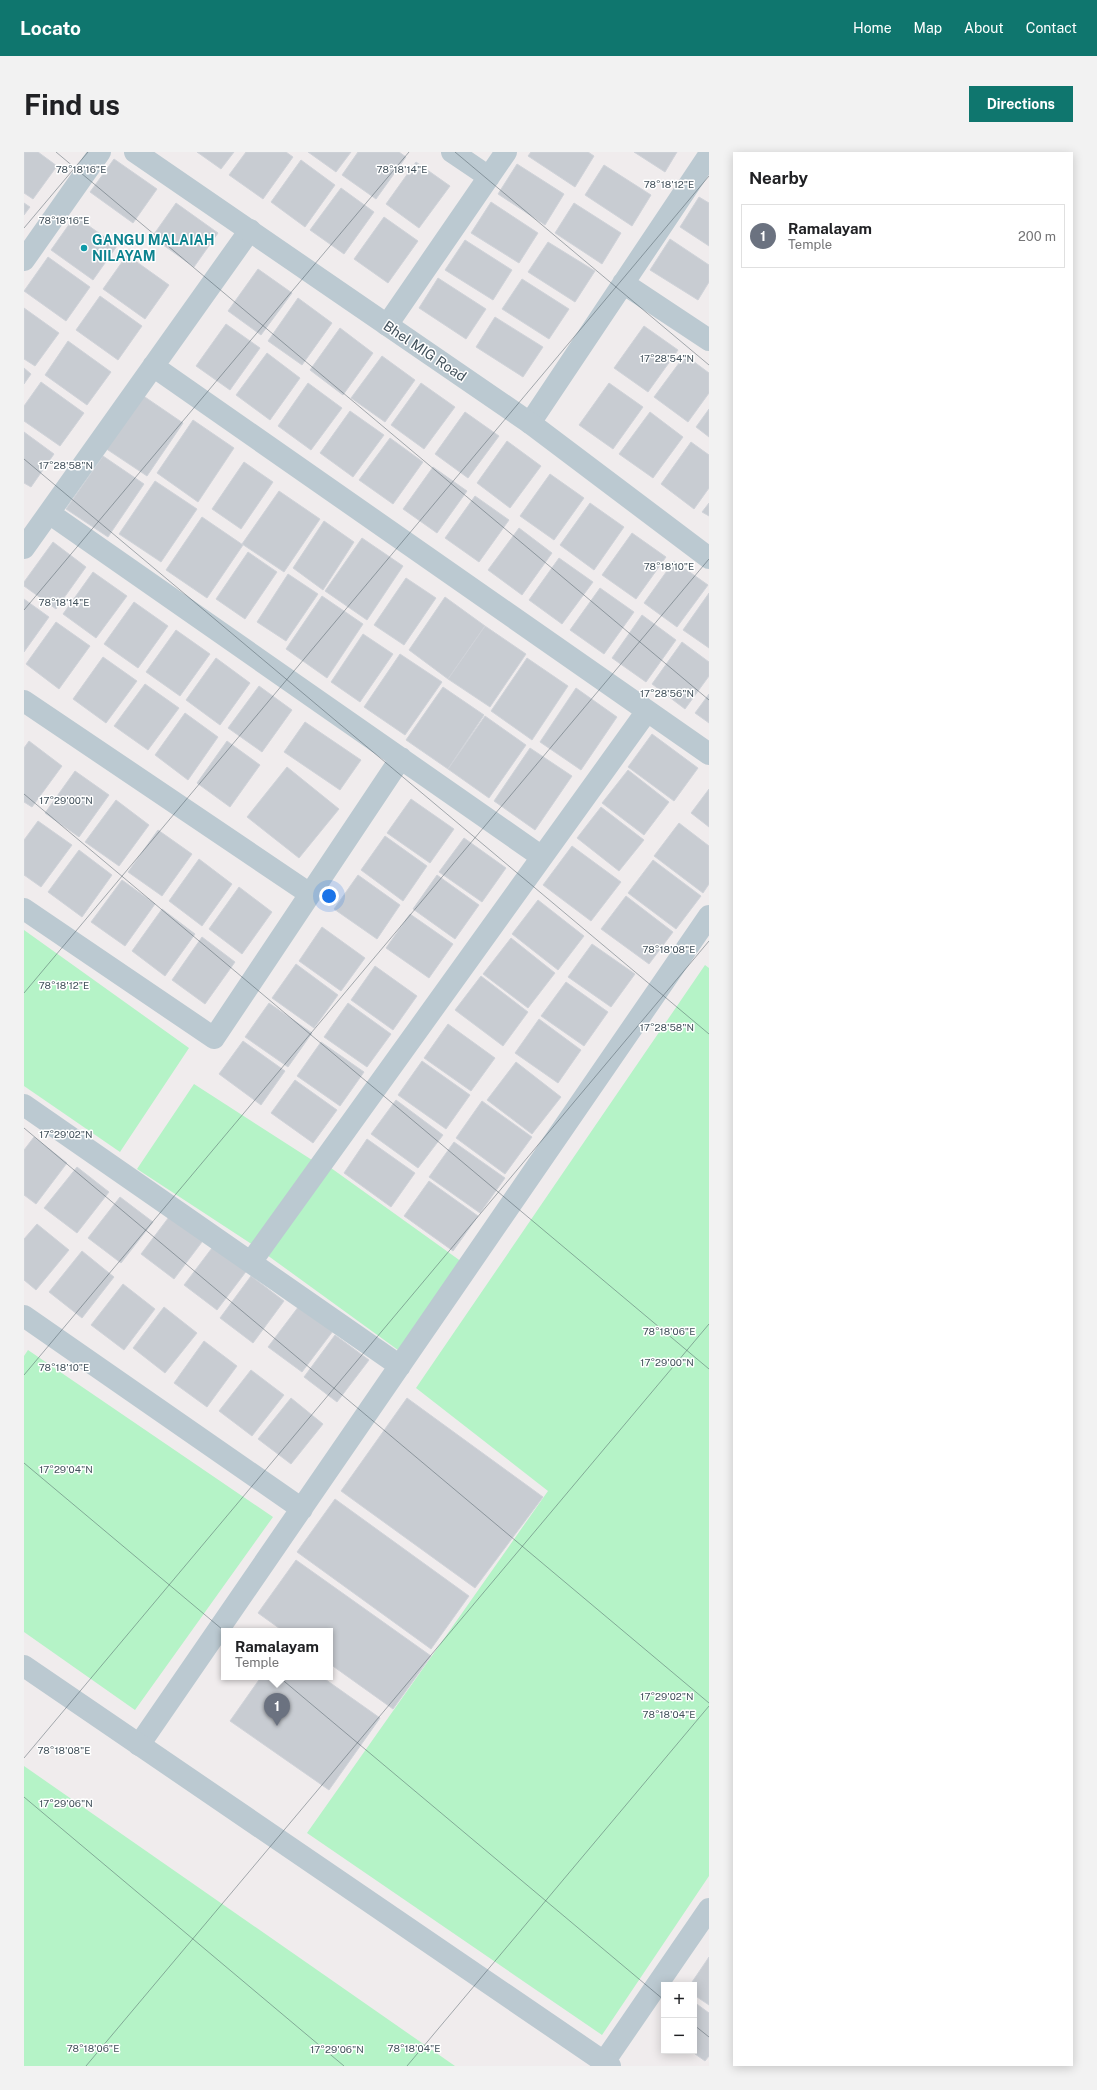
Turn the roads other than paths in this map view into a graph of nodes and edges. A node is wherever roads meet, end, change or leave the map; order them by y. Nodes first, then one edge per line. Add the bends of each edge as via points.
1 (100, 152) edge
2 (135, 152) edge
3 (452, 152) edge
4 (506, 152) edge
5 (709, 155) edge
6 (489, 177) junction
7 (250, 230) junction
8 (24, 260) edge
9 (623, 283) junction
10 (387, 325) junction
11 (709, 340) edge
12 (153, 366) junction
13 (530, 423) junction
14 (49, 513) junction
15 (24, 548) edge
16 (709, 558) edge
17 (24, 701) edge
18 (648, 711) junction
19 (709, 754) edge
20 (401, 758) junction
21 (542, 856) junction
22 (310, 894) junction
23 (24, 908) edge
24 (709, 916) edge
25 (24, 1105) edge
26 (251, 1262) junction
27 (24, 1316) edge
28 (400, 1366) junction
29 (302, 1509) junction
30 (24, 1666) edge
31 (139, 1744) junction
32 (709, 1909) edge
33 (607, 2064) edge

1 - 8 street
2 - 7 street, Bhel MIG Road
3 - 6 street
4 - 6 street
5 - 9 street
6 - 10 street
7 - 10 street, Bhel MIG Road
7 - 12 street
9 - 11 street
9 - 13 street
10 - 13 street, Bhel MIG Road
12 - 14 street
12 - 18 street
13 - 16 street, Bhel MIG Road
14 - 15 street
14 - 20 street
17 - 22 street
18 - 19 street
18 - 21 street
20 - 21 street
20 - 22 street
21 - 26 street
22 - 23 street via 214,1038
24 - 28 street
25 - 26 street
26 - 28 street
27 - 29 street
28 - 29 street
29 - 31 street
30 - 31 street
31 - 33 street
32 - 33 street

